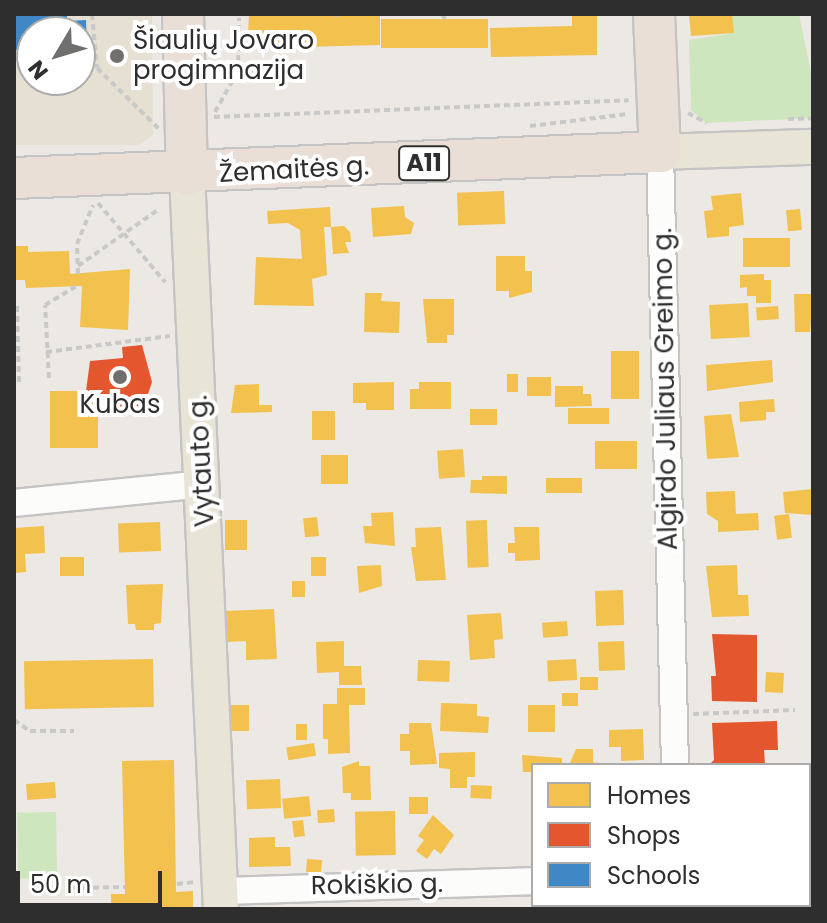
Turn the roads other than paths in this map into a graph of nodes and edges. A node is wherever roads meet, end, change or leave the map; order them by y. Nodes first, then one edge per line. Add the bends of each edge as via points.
1 (183, 14) edge
2 (654, 14) edge
3 (813, 147) edge
4 (660, 152) junction
5 (187, 175) junction
6 (14, 178) edge
7 (204, 484) junction
8 (14, 503) edge
9 (675, 763) edge
10 (531, 881) edge
11 (221, 900) edge

1 - 5 highway, Vytauto g.
2 - 4 highway, Algirdo Juliaus Greimo g.
3 - 4 main road, Žemaitės g.
4 - 5 highway, Žemaitės g. / A11
4 - 9 street, Algirdo Juliaus Greimo g.
5 - 6 highway, Žemaitės g. / A11
5 - 7 main road, Vytauto g. via 177,336
7 - 8 street
7 - 11 main road, Vytauto g.
10 - 11 street, Rokiškio g.

